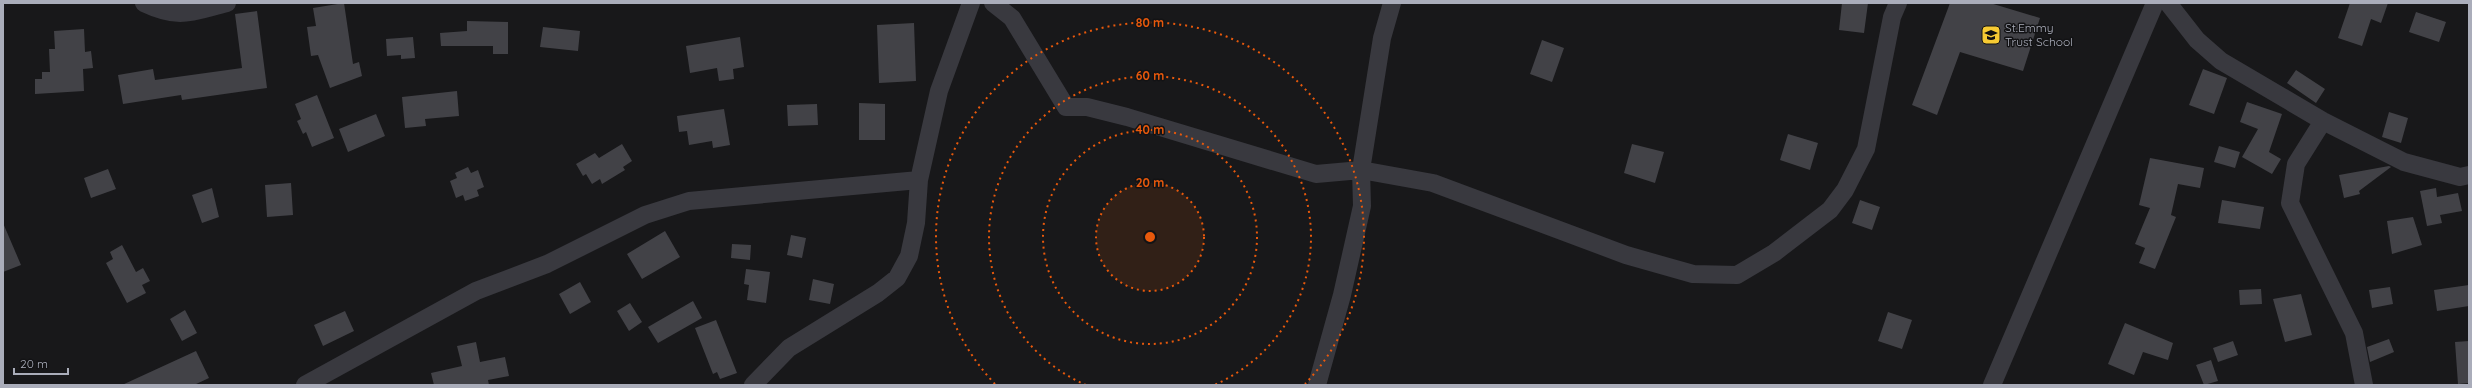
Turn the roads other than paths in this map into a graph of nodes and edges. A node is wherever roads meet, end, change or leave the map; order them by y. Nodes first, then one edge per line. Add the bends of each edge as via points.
1 (144, 3) edge
2 (227, 3) edge
3 (971, 3) edge
4 (993, 3) edge
5 (1392, 3) edge
6 (1898, 3) edge
7 (2155, 3) edge
8 (2168, 3) edge
9 (2323, 121) junction
10 (1361, 170) junction
11 (2469, 175) edge
12 (919, 180) junction
13 (305, 385) edge
14 (753, 385) edge
15 (1317, 385) edge
16 (1992, 385) edge
17 (2364, 385) edge

1 - 2 street via 163,12 182,15
3 - 12 street via 939,91
4 - 10 street via 1012,18 1066,107 1087,107 1127,117 1316,174
5 - 10 street via 1382,38
6 - 10 street via 1892,17 1866,149 1846,190 1830,210 1774,253 1737,275 1693,274 1595,245 1433,183
7 - 16 street
8 - 9 street via 2197,40 2220,61
9 - 11 street via 2404,162 2460,177
9 - 17 street via 2296,164 2290,203 2354,333
10 - 15 street via 1362,206 1342,294
12 - 13 street via 690,201 645,215 547,264 476,291
12 - 14 street via 916,223 909,256 897,278 878,293 789,348

